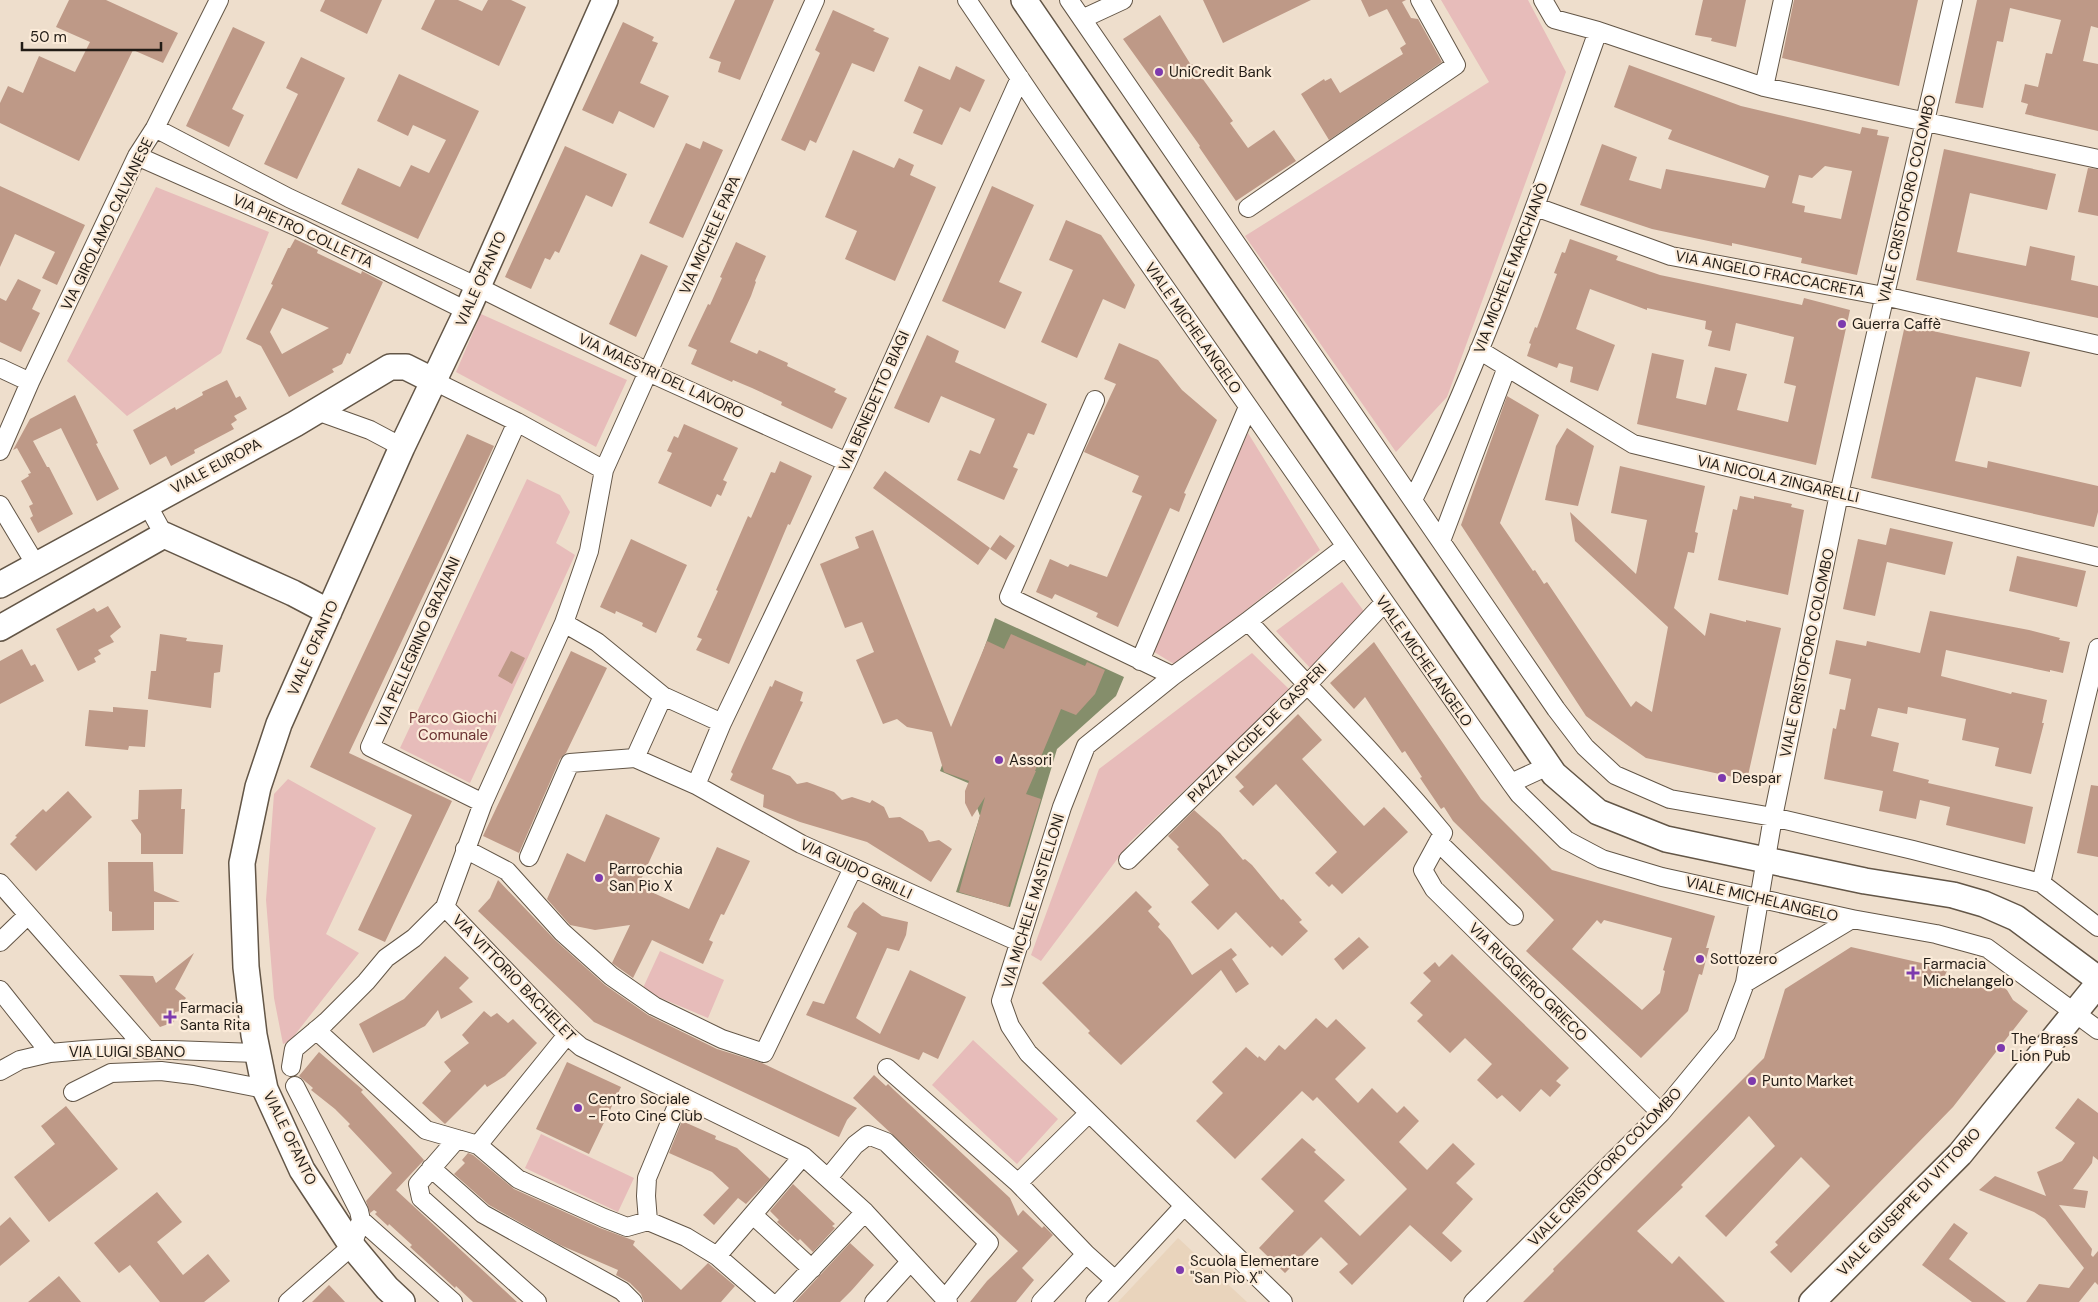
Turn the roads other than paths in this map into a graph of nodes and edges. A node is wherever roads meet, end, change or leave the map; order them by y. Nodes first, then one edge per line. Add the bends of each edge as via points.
1 (219, 0) edge
2 (605, 0) edge
3 (815, 0) edge
4 (967, 0) edge
5 (1024, 0) edge
6 (1069, 0) edge
7 (1123, 0) edge
8 (1420, 0) edge
9 (1543, 0) edge
10 (1784, 0) edge
11 (1953, 0) edge
12 (1082, 19) junction
13 (1598, 31) junction
14 (1020, 78) junction
15 (1764, 87) junction
16 (1925, 121) junction
17 (155, 128) junction
18 (137, 156) junction
19 (2098, 159) edge
20 (1536, 207) junction
21 (1248, 208) dead end
22 (478, 287) junction
23 (1884, 296) junction
24 (467, 311) junction
25 (2098, 345) edge
26 (1479, 350) junction
27 (1507, 367) junction
28 (0, 368) edge
29 (648, 372) junction
30 (434, 381) junction
31 (30, 382) junction
32 (1095, 400) dead end
33 (1248, 407) junction
34 (317, 411) junction
35 (517, 422) junction
36 (402, 447) junction
37 (0, 450) edge
38 (847, 462) junction
39 (604, 470) junction
40 (1839, 494) junction
41 (1413, 500) junction
42 (147, 504) junction
43 (0, 505) edge
44 (164, 535) junction
45 (1441, 541) junction
46 (1345, 547) junction
47 (2098, 556) edge
48 (36, 565) junction
49 (0, 585) edge
50 (1384, 603) junction
51 (329, 612) junction
52 (1248, 621) junction
53 (564, 623) junction
54 (0, 628) edge
55 (2098, 648) edge
56 (1140, 661) junction
57 (1173, 676) junction
58 (1306, 686) junction
59 (663, 696) junction
60 (722, 723) junction
61 (635, 758) junction
62 (1548, 766) junction
63 (1511, 783) junction
64 (696, 785) junction
65 (484, 803) junction
66 (1773, 817) junction
67 (1438, 842) junction
68 (465, 849) junction
69 (529, 857) dead end
70 (1128, 860) dead end
71 (1766, 860) junction
72 (853, 868) junction
73 (0, 883) edge
74 (2041, 883) junction
75 (1760, 898) junction
76 (445, 906) junction
77 (28, 916) junction
78 (1514, 916) dead end
79 (1852, 919) junction
80 (2098, 927) edge
81 (0, 942) edge
82 (1021, 943) junction
83 (2098, 979) edge
84 (1745, 984) junction
85 (2098, 984) edge
86 (0, 990) edge
87 (2076, 1013) junction
88 (316, 1030) junction
89 (2098, 1030) edge
90 (567, 1035) junction
91 (147, 1050) junction
92 (50, 1053) junction
93 (258, 1053) junction
94 (291, 1067) dead end
95 (888, 1068) dead end
96 (0, 1071) edge
97 (295, 1086) dead end
98 (264, 1089) junction
99 (73, 1092) dead end
100 (681, 1096) junction
101 (1088, 1113) junction
102 (1661, 1113) junction
103 (457, 1139) junction
104 (478, 1145) junction
105 (803, 1156) junction
106 (432, 1168) junction
107 (828, 1178) junction
108 (1018, 1183) junction
109 (1184, 1207) junction
110 (865, 1212) junction
111 (753, 1216) junction
112 (361, 1220) junction
113 (648, 1221) junction
114 (352, 1246) junction
115 (1086, 1254) junction
116 (717, 1256) junction
117 (910, 1262) junction
118 (812, 1269) junction
119 (1115, 1280) junction
120 (391, 1297) edge
121 (946, 1300) edge
122 (288, 1302) edge
123 (453, 1302) edge
124 (537, 1302) edge
125 (633, 1302) edge
126 (770, 1302) edge
127 (780, 1302) edge
128 (874, 1302) edge
129 (1040, 1302) edge
130 (1095, 1302) edge
131 (1283, 1302) edge
132 (1473, 1302) edge
133 (1812, 1302) edge

1 - 17 street, VIA GIROLAMO CALVANESE
2 - 22 street, VIALE OFANTO
3 - 29 street, VIA MICHELE PAPA
4 - 14 street, VIALE MICHELANGELO
5 - 62 street
6 - 12 street
7 - 12 street
8 - 21 street via 1456,65
9 - 13 street via 1554,19
10 - 15 street
11 - 16 street, VIALE CRISTOFORO COLOMBO
12 - 41 street
13 - 15 street
13 - 20 street, VIA MICHELE MARCHIANÒ
14 - 33 street, VIALE MICHELANGELO
14 - 38 street, VIA BENEDETTO BIAGI
15 - 16 street
16 - 19 street
16 - 23 street, VIALE CRISTOFORO COLOMBO
17 - 18 street, VIA GIROLAMO CALVANESE
17 - 22 street, VIA PIETRO COLLETTA via 289,198
18 - 24 street, VIA PIETRO COLLETTA via 300,228
18 - 31 street, VIA GIROLAMO CALVANESE
20 - 23 street, VIA ANGELO FRACCACRETA via 1671,256
20 - 26 street, VIA MICHELE MARCHIANÒ
22 - 24 street, VIALE OFANTO
22 - 29 street, VIA MAESTRI DEL LAVORO
23 - 25 street, VIA ANGELO FRACCACRETA
23 - 40 street, VIALE CRISTOFORO COLOMBO
24 - 30 street, VIALE OFANTO
26 - 27 street, VIA NICOLA ZINGARELLI
26 - 41 street, VIA MICHELE MARCHIANÒ
27 - 40 street, VIA NICOLA ZINGARELLI via 1633,444
27 - 45 street
28 - 31 street
29 - 38 street, VIA MAESTRI DEL LAVORO
29 - 39 street, VIA MICHELE PAPA
30 - 34 street, VIALE EUROPA via 406,367 390,367
30 - 35 street
30 - 36 street, VIALE OFANTO
31 - 37 street, VIA GIROLAMO CALVANESE
32 - 56 street via 1009,596
33 - 46 street, VIALE MICHELANGELO
33 - 56 street
34 - 36 street via 370,430
34 - 42 street, VIALE EUROPA
35 - 39 street
35 - 65 street, VIA PELLEGRINO GRAZIANI via 370,746
36 - 51 street, VIALE OFANTO
38 - 60 street, VIA BENEDETTO BIAGI
39 - 53 street, VIA MICHELE PAPA via 589,551
40 - 47 street, VIA NICOLA ZINGARELLI
40 - 66 street, VIALE CRISTOFORO COLOMBO
41 - 45 street
42 - 44 street
42 - 48 street, VIALE EUROPA
43 - 48 street
44 - 51 street
44 - 54 street
45 - 66 street via 1556,709 1586,747 1616,775 1670,799
46 - 50 street, VIALE MICHELANGELO
46 - 52 street, VIA MICHELE MASTELLONI
48 - 49 street, VIALE EUROPA
50 - 58 street, PIAZZA ALCIDE DE GASPERI
50 - 63 street, VIALE MICHELANGELO
51 - 93 street, VIALE OFANTO via 279,724 258,787 242,863 246,967
52 - 57 street, VIA MICHELE MASTELLONI
52 - 58 street
53 - 59 street via 597,642
53 - 65 street
55 - 74 street
56 - 57 street
57 - 82 street, VIA MICHELE MASTELLONI via 1086,746 1062,807
58 - 67 street via 1416,801 1443,833
58 - 70 street, PIAZZA ALCIDE DE GASPERI
59 - 60 street
59 - 61 street
60 - 64 street, VIA BENEDETTO BIAGI
61 - 64 street, VIA GUIDO GRILLI
61 - 69 street via 570,763
62 - 63 street
62 - 71 street via 1598,812 1666,838
63 - 75 street, VIALE MICHELANGELO via 1566,840 1602,859 1662,877
64 - 72 street, VIA GUIDO GRILLI via 801,844
65 - 68 street
66 - 71 street, VIALE CRISTOFORO COLOMBO
66 - 74 street
67 - 78 street
67 - 102 street, VIA RUGGIERO GRIECO via 1423,870 1434,889
68 - 72 street via 507,871 562,932 611,976 654,1006 722,1039 764,1053
68 - 76 street
71 - 75 street, VIALE CRISTOFORO COLOMBO
71 - 83 street via 1953,895 1984,904 2016,918
72 - 82 street, VIA GUIDO GRILLI
73 - 77 street
74 - 80 street
75 - 79 street, VIALE MICHELANGELO
75 - 84 street, VIALE CRISTOFORO COLOMBO
76 - 88 street via 414,938 386,958
76 - 90 street, VIA VITTORIO BACHELET
77 - 81 street
77 - 91 street
79 - 84 street
79 - 87 street, VIALE MICHELANGELO via 1936,934 1987,948
82 - 101 street, VIA MICHELE MASTELLONI via 1002,1001 1010,1026 1028,1053
84 - 102 street, VIALE CRISTOFORO COLOMBO via 1726,1034
85 - 87 street, VIALE GIUSEPPE DI VITTORIO
86 - 92 street
87 - 89 street, VIALE MICHELANGELO
87 - 133 street, VIALE GIUSEPPE DI VITTORIO via 1960,1154
88 - 94 street via 294,1049
88 - 103 street via 426,1130
90 - 100 street, VIA VITTORIO BACHELET via 581,1047
90 - 104 street
91 - 92 street, VIA LUIGI SBANO via 117,1048
91 - 93 street, VIA LUIGI SBANO
92 - 96 street, VIA LUIGI SBANO via 20,1060
93 - 98 street, VIALE OFANTO
95 - 108 street
97 - 112 street
98 - 99 street via 161,1071 111,1073
98 - 114 street, VIALE OFANTO via 302,1170
100 - 105 street, VIA VITTORIO BACHELET
100 - 113 street via 647,1178
101 - 108 street
101 - 109 street, VIA MICHELE MASTELLONI
102 - 132 street, VIALE CRISTOFORO COLOMBO
103 - 104 street
103 - 106 street
104 - 113 street via 518,1179 604,1218 627,1227
105 - 107 street, VIA VITTORIO BACHELET
105 - 111 street
106 - 124 street via 418,1184 421,1198
106 - 125 street via 483,1214 622,1291
107 - 110 street, VIA VITTORIO BACHELET
107 - 121 street via 868,1134 886,1142 990,1242
108 - 115 street
109 - 119 street
109 - 131 street, VIA MICHELE MASTELLONI
110 - 117 street, VIA VITTORIO BACHELET
110 - 118 street
111 - 116 street
111 - 118 street
112 - 114 street
112 - 123 street
113 - 116 street via 686,1237
114 - 120 street, VIALE OFANTO
114 - 122 street
115 - 119 street
115 - 129 street
116 - 126 street
117 - 121 street, VIA VITTORIO BACHELET
117 - 128 street
118 - 127 street
119 - 130 street

